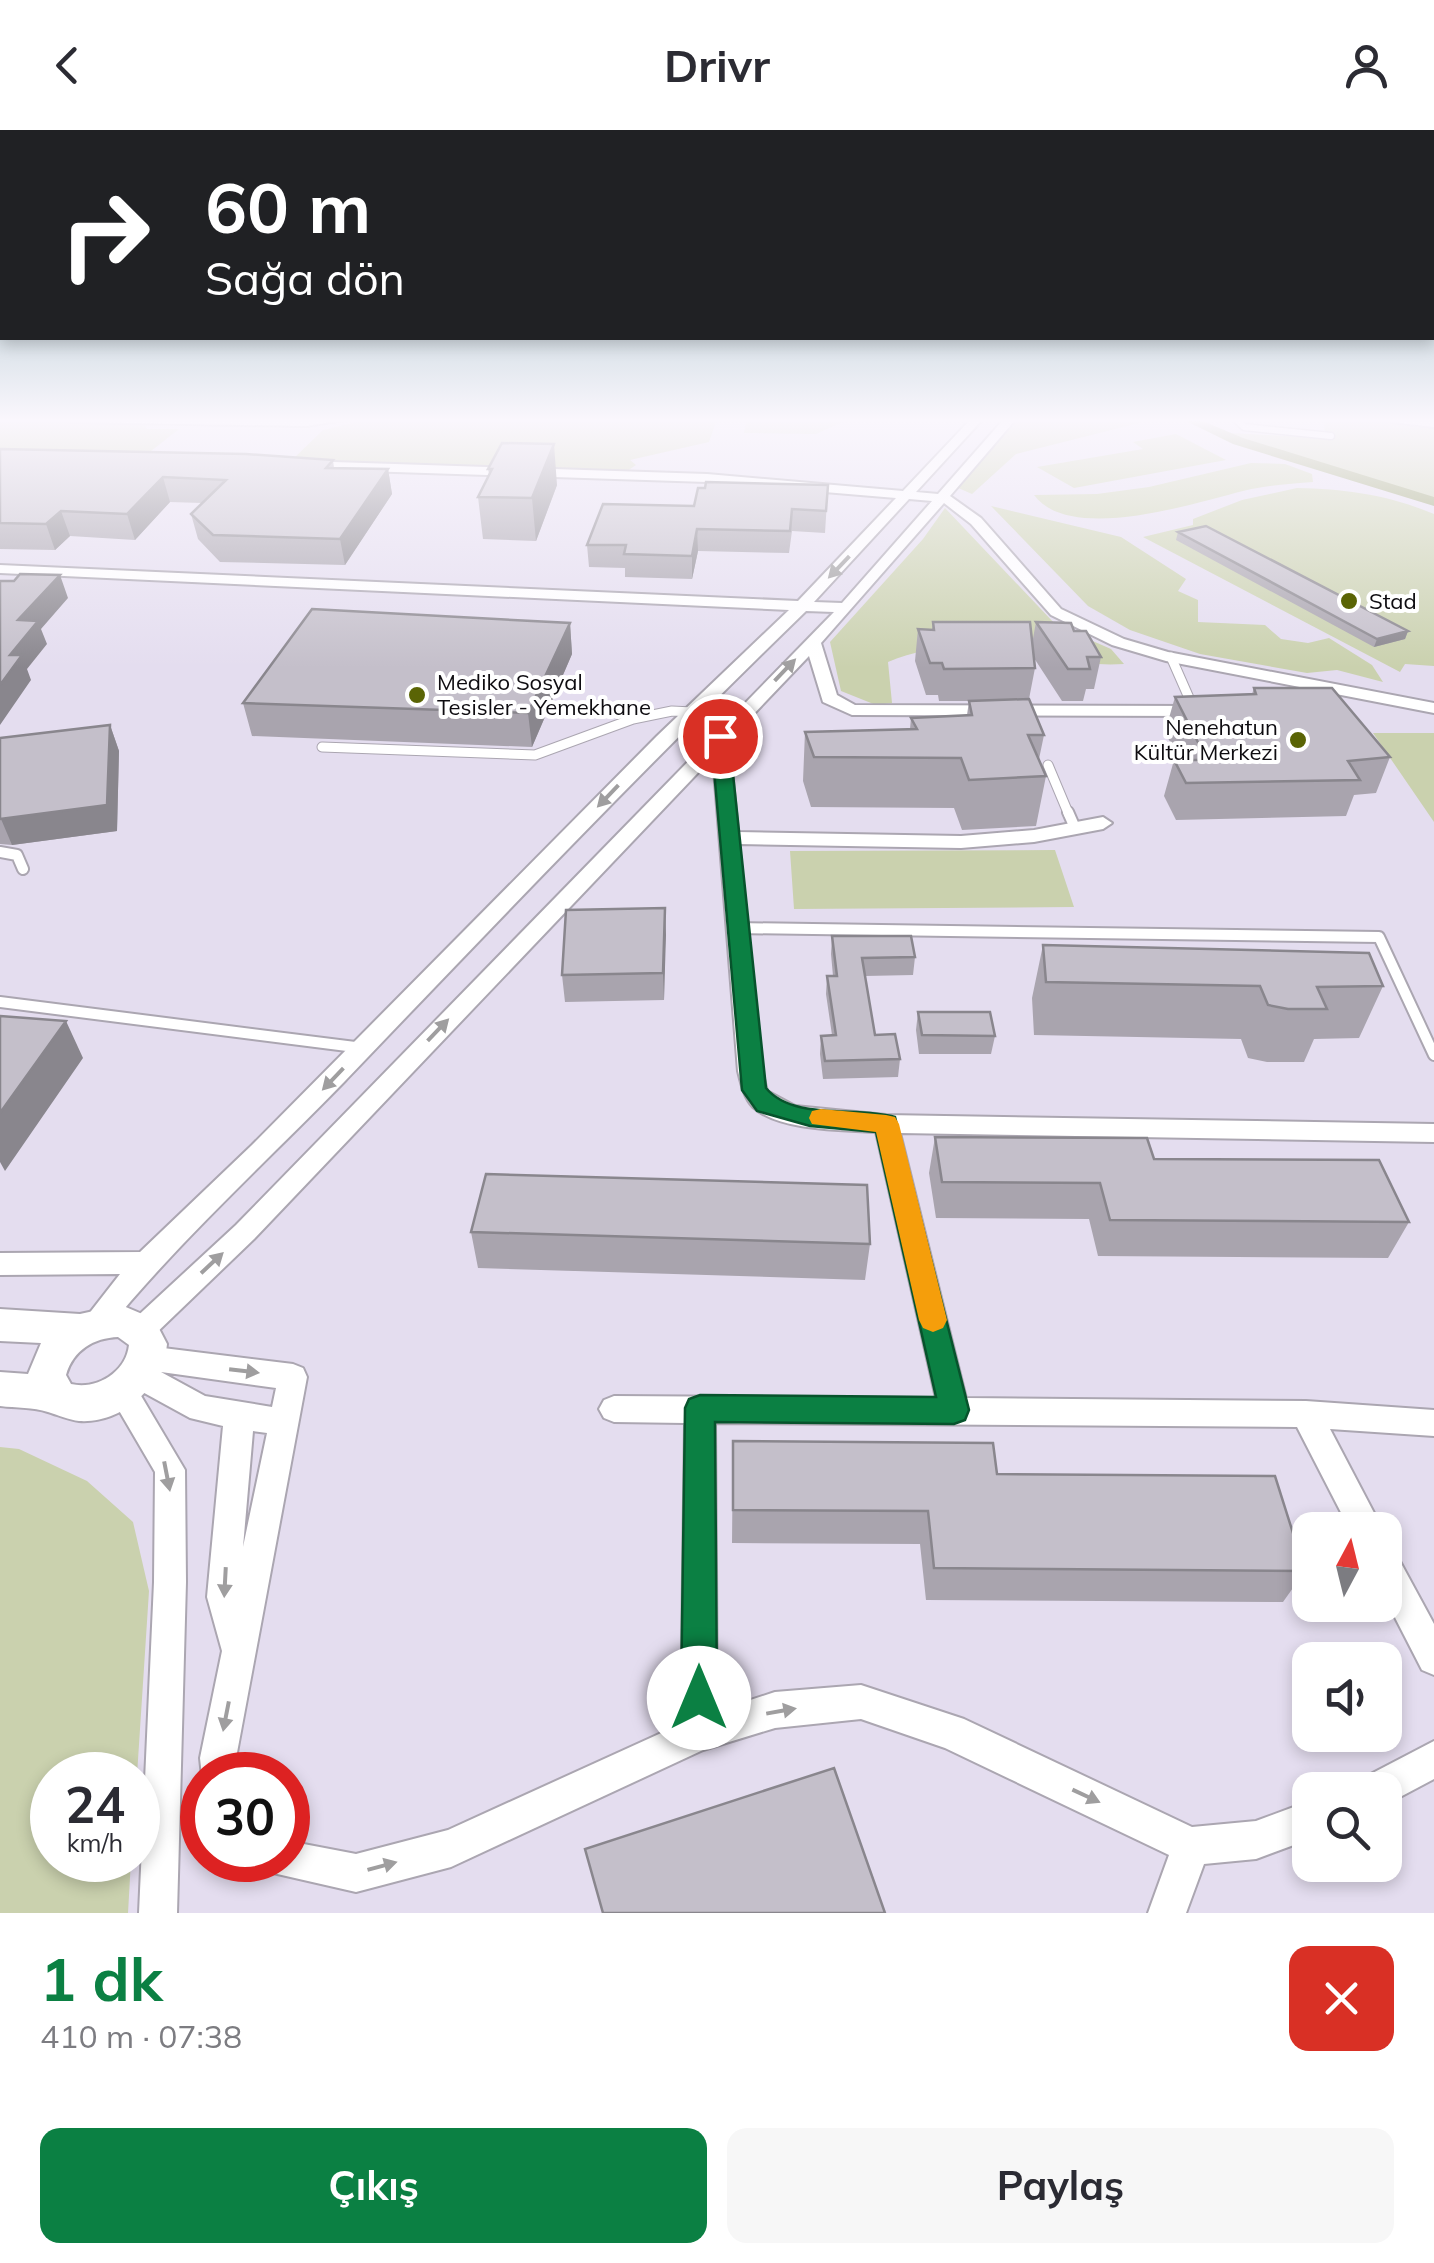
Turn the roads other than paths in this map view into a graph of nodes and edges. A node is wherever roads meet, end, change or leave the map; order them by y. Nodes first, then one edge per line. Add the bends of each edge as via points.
1 (900, 502) edge
2 (941, 502) edge
3 (951, 502) edge
4 (0, 569) edge
5 (801, 607) junction
6 (846, 608) junction
7 (813, 641) junction
8 (1172, 657) junction
9 (1434, 709) edge
10 (1214, 710) edge
11 (1354, 710) edge
12 (1194, 711) junction
13 (692, 712) junction
14 (720, 736) junction
15 (322, 747) dead end
16 (1048, 765) edge
17 (1103, 823) dead end
18 (1075, 828) junction
19 (573, 832) junction
20 (729, 838) junction
21 (616, 844) junction
22 (0, 852) edge
23 (23, 869) dead end
24 (737, 928) junction
25 (0, 1002) edge
26 (363, 1048) junction
27 (1434, 1055) edge
28 (408, 1061) junction
29 (886, 1124) junction
30 (1434, 1133) edge
31 (144, 1263) junction
32 (0, 1264) edge
33 (0, 1325) edge
34 (88, 1327) junction
35 (137, 1363) junction
36 (0, 1389) edge
37 (54, 1394) junction
38 (700, 1408) junction
39 (614, 1409) dead end
40 (954, 1410) junction
41 (1306, 1414) junction
42 (239, 1415) junction
43 (284, 1422) junction
44 (1434, 1423) edge
45 (1358, 1512) edge
46 (1402, 1597) edge
47 (239, 1651) junction
48 (1434, 1658) edge
49 (699, 1734) junction
50 (219, 1752) edge
51 (1434, 1759) edge
52 (1402, 1777) edge
53 (1292, 1827) edge
54 (1191, 1846) junction
55 (310, 1864) edge
56 (158, 1913) edge
57 (1167, 1913) edge

1 -> 5 street
2 - 6 street
3 - 8 street via 976,521 1056,612 1118,642
4 - 5 street
5 - 6 street
5 - 13 street
6 - 7 street
7 - 12 street via 829,698 852,710
14 -> 7 street
8 - 9 street
8 - 12 lane
9 - 11 street
10 - 12 street
13 - 15 lane via 663,710 535,755
13 -> 19 street
14 - 20 street
14 - 21 street
16 - 18 lane
17 - 18 street
18 - 20 street via 961,842
19 - 21 street
19 - 26 street
20 - 24 street
28 -> 21 street
22 - 23 lane via 18,855
24 - 27 lane via 1379,937
24 - 29 street via 754,1090 766,1105 810,1117
25 - 26 lane
26 - 28 street
26 -> 31 street
35 -> 28 street via 245,1232
29 - 30 street
29 - 40 street
31 - 32 street
31 - 34 street
33 - 34 main road
34 - 35 main road via 121,1321
34 - 37 main road via 59,1347 49,1364
35 - 37 main road via 88,1404
35 - 42 street via 200,1410
35 -> 43 street via 293,1378
35 -> 56 street via 170,1470
36 - 37 main road
38 - 39 street
38 - 40 street
38 - 49 street
40 - 41 street
41 - 44 street
41 - 45 street
42 - 43 street
42 -> 47 street via 223,1597
43 - 47 street
46 - 48 street
47 -> 50 street
49 -> 54 street via 775,1710 861,1702 950,1732
55 -> 49 street via 356,1873 451,1848
51 - 52 street
53 - 54 street via 1256,1840
54 - 57 street

